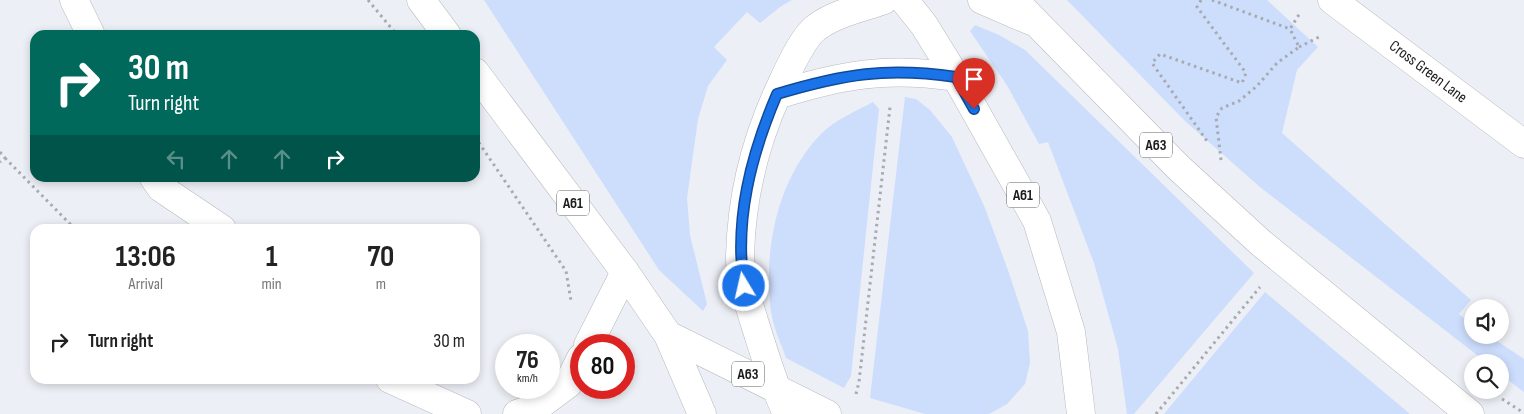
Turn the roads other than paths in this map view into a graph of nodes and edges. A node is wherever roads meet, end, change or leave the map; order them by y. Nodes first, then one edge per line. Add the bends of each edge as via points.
1 (74, 0) edge
2 (420, 0) edge
3 (884, 0) edge
4 (904, 0) edge
5 (982, 0) edge
6 (1014, 0) edge
7 (1332, 0) edge
8 (1037, 23) junction
9 (89, 30) edge
10 (443, 30) edge
11 (956, 77) junction
12 (480, 79) edge
13 (777, 94) junction
14 (1524, 144) edge
15 (157, 182) edge
16 (215, 224) edge
17 (625, 272) junction
18 (594, 334) edge
19 (668, 335) junction
20 (570, 380) edge
21 (401, 384) edge
22 (774, 388) junction
23 (467, 414) edge
24 (518, 414) edge
25 (702, 414) edge
26 (787, 414) edge
27 (828, 414) edge
28 (1081, 414) edge
29 (1470, 414) edge

1 - 9 main road
2 - 10 main road
3 - 13 main road, A63 via 835,17 815,28 791,63
4 - 11 main road, A61 via 924,25
5 - 8 main road, A63
6 - 8 main road, A63
7 - 14 main road, Cross Green Lane
8 - 29 main road, A63 via 1179,168 1282,261
11 - 13 main road via 882,72 823,81
11 - 28 main road, A61 via 1038,222 1071,332
12 - 17 main road, A61
13 - 22 main road, A63 via 759,136 746,187 740,259 744,286
15 - 16 main road
17 - 18 main road
17 - 19 main road, A61
19 - 22 main road, A63
19 - 25 main road, A61
20 - 24 main road via 537,407
21 - 23 main road
22 - 26 main road, A63
22 - 27 main road, A63

